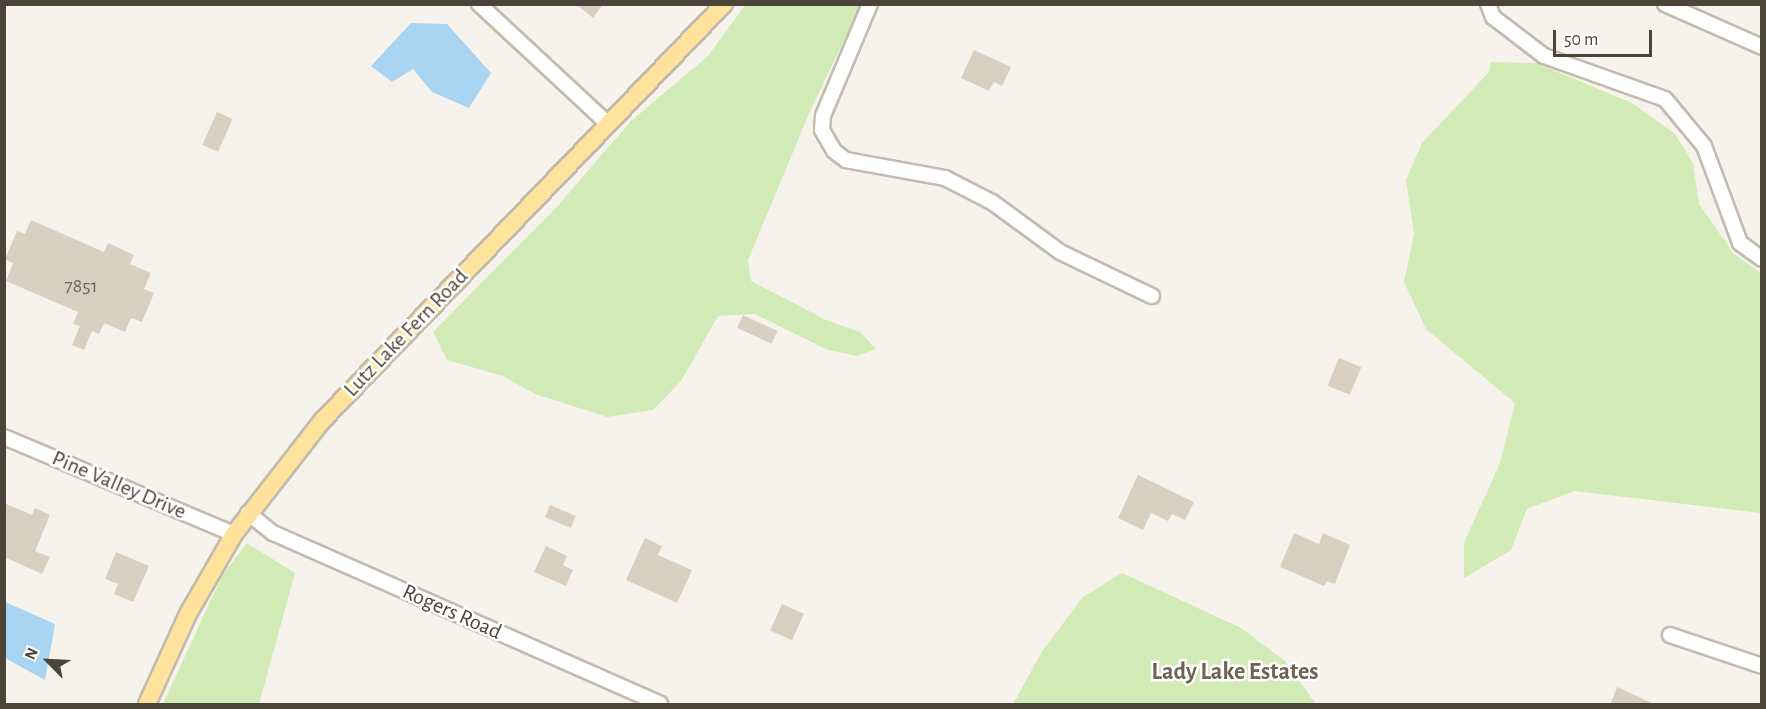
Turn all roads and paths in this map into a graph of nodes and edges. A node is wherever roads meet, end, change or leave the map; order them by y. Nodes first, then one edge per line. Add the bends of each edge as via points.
1 (479, 4) edge
2 (724, 4) edge
3 (870, 4) edge
4 (1488, 4) edge
5 (1665, 4) edge
6 (1761, 47) edge
7 (607, 123) junction
8 (1761, 259) edge
9 (1152, 296) dead end
10 (4, 437) edge
11 (248, 513) junction
12 (234, 534) junction
13 (1670, 634) dead end
14 (1761, 666) edge
15 (147, 705) edge
16 (660, 705) edge

1 - 7 street
2 - 7 main road, Lutz Lake Fern Road
3 - 9 street via 824,116 822,130 834,151 846,160 945,177 992,202 1060,252
4 - 8 street via 1493,17 1544,56 1665,99 1704,146 1740,243
5 - 6 street
7 - 11 main road, Lutz Lake Fern Road via 322,421
10 - 12 street, Pine Valley Drive
11 - 12 main road, Lutz Lake Fern Road
11 - 16 street, Rogers Road via 273,533
12 - 15 main road, Lutz Lake Fern Road via 188,614
13 - 14 street

